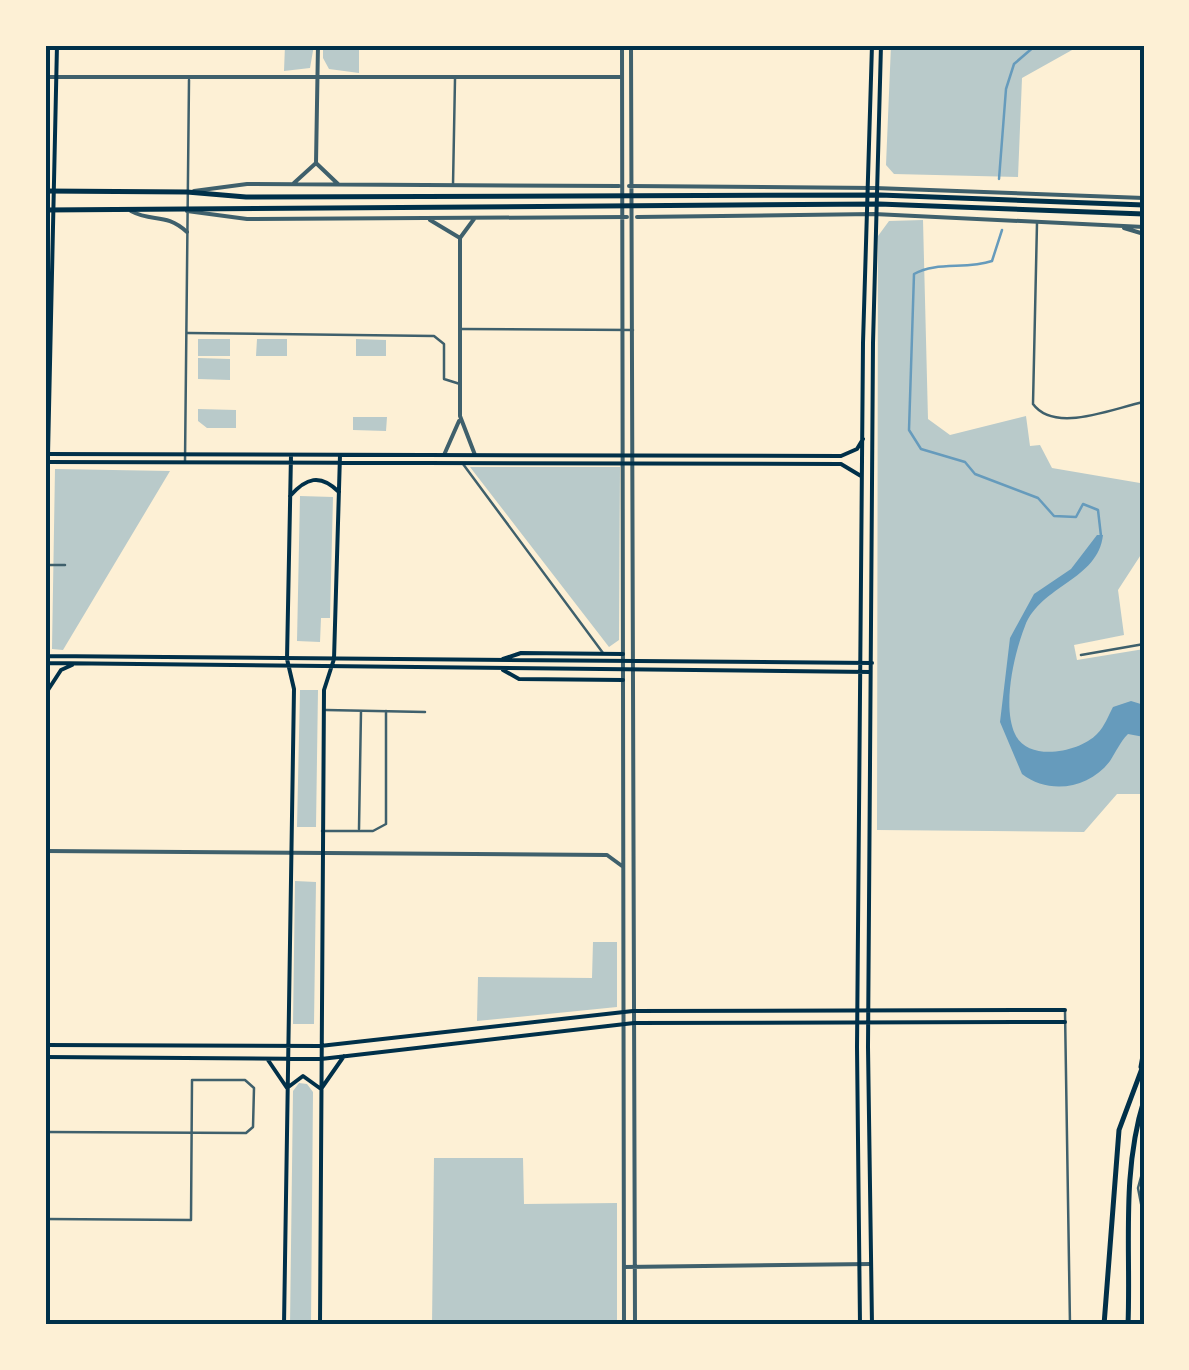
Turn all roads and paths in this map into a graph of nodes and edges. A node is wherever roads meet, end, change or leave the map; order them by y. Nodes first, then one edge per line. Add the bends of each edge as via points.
1 (46, 45) edge
2 (56, 45) edge
3 (318, 45) edge
4 (622, 45) edge
5 (631, 45) edge
6 (872, 45) edge
7 (881, 45) edge
8 (56, 76) junction
9 (189, 76) junction
10 (46, 77) edge
11 (318, 77) junction
12 (622, 77) junction
13 (455, 78) junction
14 (45, 108) edge
15 (316, 164) junction
16 (292, 184) junction
17 (338, 184) junction
18 (454, 186) junction
19 (622, 186) junction
20 (632, 186) junction
21 (45, 188) edge
22 (865, 188) junction
23 (875, 188) junction
24 (54, 191) junction
25 (187, 192) junction
26 (1144, 202) edge
27 (45, 210) edge
28 (54, 210) junction
29 (131, 211) junction
30 (187, 212) junction
31 (864, 214) junction
32 (874, 214) junction
33 (1144, 214) edge
34 (624, 217) junction
35 (426, 218) junction
36 (474, 218) junction
37 (634, 218) junction
38 (1036, 222) junction
39 (1144, 230) edge
40 (188, 232) junction
41 (460, 238) junction
42 (460, 329) junction
43 (624, 330) junction
44 (633, 330) junction
45 (187, 333) junction
46 (460, 384) junction
47 (1144, 402) edge
48 (460, 434) junction
49 (862, 439) junction
50 (47, 454) edge
51 (444, 454) junction
52 (623, 454) junction
53 (633, 454) junction
54 (185, 455) junction
55 (290, 455) junction
56 (340, 455) junction
57 (476, 455) junction
58 (46, 462) edge
59 (290, 463) junction
60 (340, 463) junction
61 (185, 464) junction
62 (463, 464) junction
63 (623, 464) junction
64 (632, 464) junction
65 (863, 478) junction
66 (339, 492) junction
67 (290, 496) junction
68 (46, 565) edge
69 (65, 565) dead end
70 (1144, 644) edge
71 (604, 654) junction
72 (623, 654) junction
73 (1081, 655) dead end
74 (46, 656) edge
75 (286, 659) junction
76 (334, 659) junction
77 (499, 660) junction
78 (623, 662) junction
79 (632, 662) junction
80 (46, 663) edge
81 (862, 663) junction
82 (872, 663) junction
83 (75, 664) junction
84 (288, 666) junction
85 (331, 667) junction
86 (499, 668) junction
87 (623, 669) junction
88 (632, 669) junction
89 (862, 672) junction
90 (872, 672) junction
91 (623, 680) junction
92 (46, 694) edge
93 (324, 710) junction
94 (361, 710) junction
95 (386, 711) junction
96 (425, 712) dead end
97 (45, 770) edge
98 (322, 831) junction
99 (359, 831) junction
100 (622, 846) junction
101 (45, 851) edge
102 (290, 852) junction
103 (322, 853) junction
104 (607, 855) junction
105 (622, 866) junction
106 (857, 1008) junction
107 (868, 1008) junction
108 (1064, 1010) joint
109 (633, 1011) junction
110 (622, 1012) junction
111 (869, 1021) junction
112 (857, 1022) junction
113 (1065, 1022) junction
114 (622, 1024) junction
115 (634, 1024) junction
116 (45, 1045) edge
117 (320, 1046) junction
118 (288, 1047) junction
119 (1144, 1050) edge
120 (344, 1056) junction
121 (45, 1057) edge
122 (264, 1058) junction
123 (288, 1058) junction
124 (320, 1059) junction
125 (1142, 1066) edge
126 (287, 1088) junction
127 (321, 1089) junction
128 (1144, 1100) edge
129 (45, 1132) edge
130 (192, 1132) junction
131 (1144, 1166) edge
132 (45, 1219) edge
133 (1144, 1220) edge
134 (860, 1264) junction
135 (871, 1264) junction
136 (624, 1266) junction
137 (635, 1266) junction
138 (45, 1322) edge
139 (153, 1325) edge
140 (284, 1325) edge
141 (320, 1325) edge
142 (624, 1325) edge
143 (636, 1325) edge
144 (860, 1325) edge
145 (872, 1325) edge
146 (1070, 1325) edge
147 (1104, 1325) edge
148 (1128, 1325) edge

1 - 10 main road
2 - 8 main road
3 - 11 street
4 - 12 street
5 - 20 street
6 - 22 main road
7 - 23 main road
8 - 9 street
8 - 10 street
8 - 24 main road
9 - 11 street
9 - 25 street
10 - 14 main road
11 - 13 street
11 - 15 street
12 - 13 street
12 - 19 street
13 - 18 street
15 - 16 street
15 - 17 street
16 - 17 street
16 - 25 street
17 - 18 street
18 - 19 street
19 - 20 street
19 - 34 street
20 - 22 street
20 - 37 street
21 - 24 main road
22 - 23 street
22 - 31 main road
23 - 26 street
23 - 32 main road
24 - 25 main road
24 - 28 main road
25 - 26 main road
25 - 30 street
27 - 28 main road
28 - 29 main road
28 - 50 main road
29 - 30 main road
29 - 40 street via 166,217
30 - 33 main road via 879,204
30 - 35 street
30 - 40 street
31 - 32 street
31 - 37 street
31 - 49 main road
32 - 38 street
32 - 82 main road
34 - 36 street
34 - 37 street
34 - 43 street
35 - 36 street
35 - 41 street
36 - 41 street
37 - 44 street
38 - 39 street
38 - 47 street via 1033,404 1045,416 1063,419
40 - 45 street
41 - 42 street
42 - 43 street
42 - 46 street
43 - 44 street
43 - 52 street
44 - 53 street
45 - 46 street via 434,336 444,344 444,379
45 - 54 street
46 - 48 street
48 - 51 street
48 - 57 street
49 - 53 main road via 842,456
49 - 65 main road
50 - 54 main road
50 - 58 main road
51 - 56 main road
51 - 57 main road
52 - 53 main road
52 - 57 main road
52 - 63 street
53 - 64 street
54 - 55 main road
54 - 61 street
55 - 56 main road
55 - 59 main road
56 - 60 main road
58 - 61 main road
58 - 68 main road
59 - 60 main road
59 - 61 main road
59 - 67 main road
60 - 62 main road
60 - 66 main road
62 - 63 main road
62 - 71 street
63 - 64 main road
63 - 72 street
64 - 65 main road via 841,464
64 - 79 street
65 - 81 main road
66 - 67 main road via 320,478
66 - 76 main road
67 - 75 main road
68 - 69 street
68 - 74 main road
70 - 73 street
71 - 72 main road
71 - 77 main road via 521,653
72 - 78 street
74 - 75 main road
74 - 80 main road
75 - 76 main road
75 - 84 main road
76 - 77 main road
76 - 85 main road
77 - 78 main road
78 - 79 main road
78 - 87 street
79 - 81 main road
79 - 88 street
80 - 83 main road
80 - 92 main road
81 - 82 main road
81 - 89 main road
82 - 90 main road
83 - 84 main road
83 - 92 main road via 62,670
84 - 85 main road
84 - 102 main road via 294,689
85 - 86 main road
85 - 93 main road
86 - 87 main road
86 - 91 main road via 520,679
87 - 88 main road
87 - 91 street
88 - 89 main road
88 - 109 street
89 - 90 main road
89 - 106 main road
90 - 107 main road
91 - 100 street
92 - 97 main road
93 - 94 street
93 - 98 main road
94 - 95 street
94 - 99 street
95 - 96 street
95 - 99 street via 386,824
98 - 99 street
98 - 103 main road
100 - 104 street
100 - 105 street
101 - 102 street
102 - 103 street
102 - 118 main road
103 - 104 street
103 - 117 main road
104 - 105 street
105 - 110 street
106 - 107 main road
106 - 109 main road
106 - 112 main road
107 - 108 main road
107 - 111 main road
108 - 113 street
109 - 110 main road
109 - 115 street
110 - 114 street
110 - 117 main road
111 - 112 main road
111 - 113 main road
111 - 135 main road
112 - 115 main road
112 - 134 main road
113 - 146 street
114 - 115 main road
114 - 120 main road
114 - 136 street
115 - 137 street
116 - 118 main road
117 - 118 main road
117 - 124 main road
118 - 123 main road
119 - 125 main road
120 - 124 main road
120 - 127 main road
121 - 122 main road
122 - 123 main road
122 - 126 main road
123 - 124 main road
123 - 126 main road
124 - 127 main road
125 - 147 main road via 1119,1130 1112,1175
126 - 127 main road via 303,1076
126 - 140 main road
127 - 141 main road
128 - 148 main road via 1126,1224
129 - 130 street
130 - 130 street via 192,1080 245,1080 254,1088 254,1127 246,1133
130 - 132 street via 191,1220
131 - 133 street via 1138,1188
134 - 135 street
134 - 137 street
134 - 144 main road
135 - 145 main road
136 - 137 street
136 - 142 street
137 - 143 street
138 - 139 street

